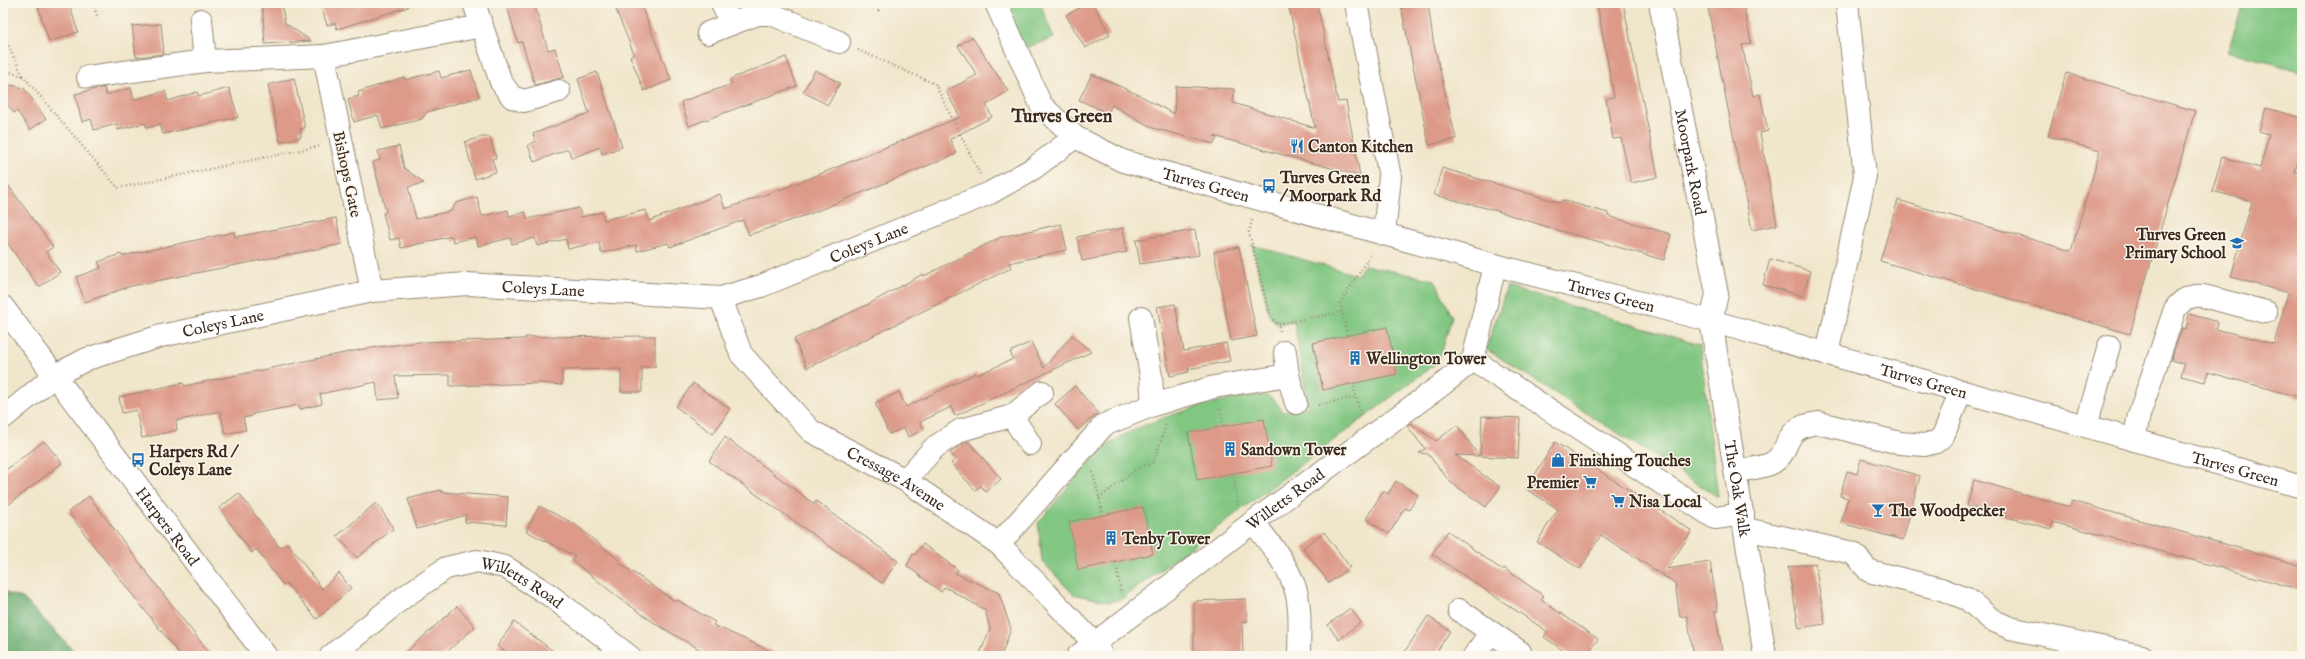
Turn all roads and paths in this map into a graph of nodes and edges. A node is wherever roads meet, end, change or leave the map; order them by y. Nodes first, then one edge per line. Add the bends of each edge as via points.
1 (93, 3) edge
2 (474, 3) edge
3 (722, 3) edge
4 (875, 3) edge
5 (996, 3) edge
6 (1356, 3) edge
7 (1660, 3) edge
8 (1847, 3) edge
9 (879, 12) dead end
10 (201, 20) dead end
11 (99, 22) dead end
12 (731, 24) junction
13 (482, 26) junction
14 (708, 33) dead end
15 (3, 35) edge
16 (839, 42) joint
17 (324, 56) junction
18 (205, 61) junction
19 (3, 70) edge
20 (23, 76) junction
21 (88, 77) dead end
22 (560, 91) dead end
23 (1075, 137) junction
24 (342, 142) junction
25 (990, 193) junction
26 (1257, 198) junction
27 (1384, 234) junction
28 (1495, 265) junction
29 (372, 291) junction
30 (722, 298) junction
31 (3, 308) edge
32 (1342, 312) junction
33 (2266, 312) dead end
34 (1141, 318) dead end
35 (1711, 321) junction
36 (1278, 324) junction
37 (1347, 335) dead end
38 (2109, 346) dead end
39 (1285, 352) joint
40 (1827, 354) junction
41 (1473, 360) junction
42 (1288, 375) junction
43 (54, 376) junction
44 (1353, 383) dead end
45 (1042, 392) dead end
46 (1961, 392) junction
47 (1356, 397) junction
48 (1176, 398) junction
49 (1296, 403) joint
50 (1153, 405) junction
51 (1012, 416) junction
52 (3, 418) edge
53 (2086, 426) junction
54 (1374, 436) junction
55 (2134, 440) junction
56 (1030, 444) dead end
57 (1087, 444) junction
58 (1736, 471) junction
59 (1233, 473) dead end
60 (905, 480) junction
61 (2302, 487) edge
62 (1099, 498) junction
63 (1103, 516) dead end
64 (1744, 521) junction
65 (1253, 522) junction
66 (999, 544) junction
67 (1116, 562) dead end
68 (3, 586) edge
69 (13, 595) dead end
70 (1459, 610) dead end
71 (1132, 614) junction
72 (1490, 633) junction
73 (1092, 652) edge
74 (1520, 652) dead end
75 (266, 656) edge
76 (331, 656) edge
77 (630, 656) edge
78 (1299, 656) edge
79 (1474, 656) edge
80 (1765, 656) edge
81 (2142, 656) edge

1 - 11 path
2 - 13 street
3 - 12 street
4 - 9 path
5 - 23 street, Turves Green via 1041,105
6 - 27 street via 1390,177
7 - 35 street, Moorpark Road via 1717,294
8 - 40 street via 1865,176
10 - 18 street
12 - 14 street
12 - 16 street via 758,14 771,14
13 - 17 street
13 - 22 street via 501,82 512,97 524,101
15 - 20 path
16 - 25 path via 935,84
17 - 18 street
17 - 24 street, Bishops Gate
18 - 21 street
19 - 20 path
20 - 24 path via 118,188
23 - 25 street, Coleys Lane via 1034,168
23 - 26 street, Turves Green via 1123,161
24 - 29 street, Bishops Gate
25 - 30 street, Coleys Lane via 761,286
26 - 27 street, Turves Green
26 - 36 path via 1249,232 1270,318
27 - 28 street, Turves Green
27 - 32 path via 1340,303
28 - 35 street, Turves Green
28 - 41 street
29 - 30 street, Coleys Lane via 467,284
29 - 43 street, Coleys Lane via 161,336 86,359
30 - 60 street, Cressage Avenue via 741,354 811,430
31 - 43 street, Harpers Road
32 - 36 path
32 - 37 path
33 - 55 street via 2203,296 2193,295 2182,300 2175,309 2139,415
34 - 50 street
35 - 40 street, Turves Green
35 - 58 street, The Oak Walk
36 - 39 path
38 - 53 street
39 - 42 street
40 - 46 street, Turves Green
41 - 54 street, Willetts Road
41 - 64 street via 1715,518
42 - 48 street via 1214,387
42 - 49 street
43 - 52 street, Coleys Lane
43 - 75 street, Harpers Road
44 - 47 path
45 - 51 street
46 - 53 street, Turves Green
46 - 58 street via 1944,436 1936,442 1914,446 1819,423 1806,424 1790,437 1779,458 1771,464
47 - 49 path via 1308,407
47 - 54 path via 1361,420
48 - 50 street
48 - 62 path via 1154,462 1137,470
50 - 57 street via 1104,425
51 - 56 street
51 - 60 street via 961,430 935,447
53 - 55 street, Turves Green
54 - 65 street, Willetts Road
55 - 61 street, Turves Green
57 - 62 path
57 - 66 street
58 - 64 street, The Oak Walk
59 - 65 path via 1239,511
60 - 66 street, Cressage Avenue
62 - 63 path
64 - 80 street, The Oak Walk
64 - 81 street via 1854,553 1869,571 1941,589 1967,599 1992,620 2010,628
65 - 71 street, Willetts Road
65 - 78 street via 1283,561 1295,586
66 - 73 street, Cressage Avenue
67 - 71 path via 1122,600
68 - 69 path
70 - 72 street
71 - 73 street, Willetts Road
72 - 74 street
72 - 79 street
76 - 77 street, Willetts Road via 404,597 446,568 477,561 504,567 548,594

